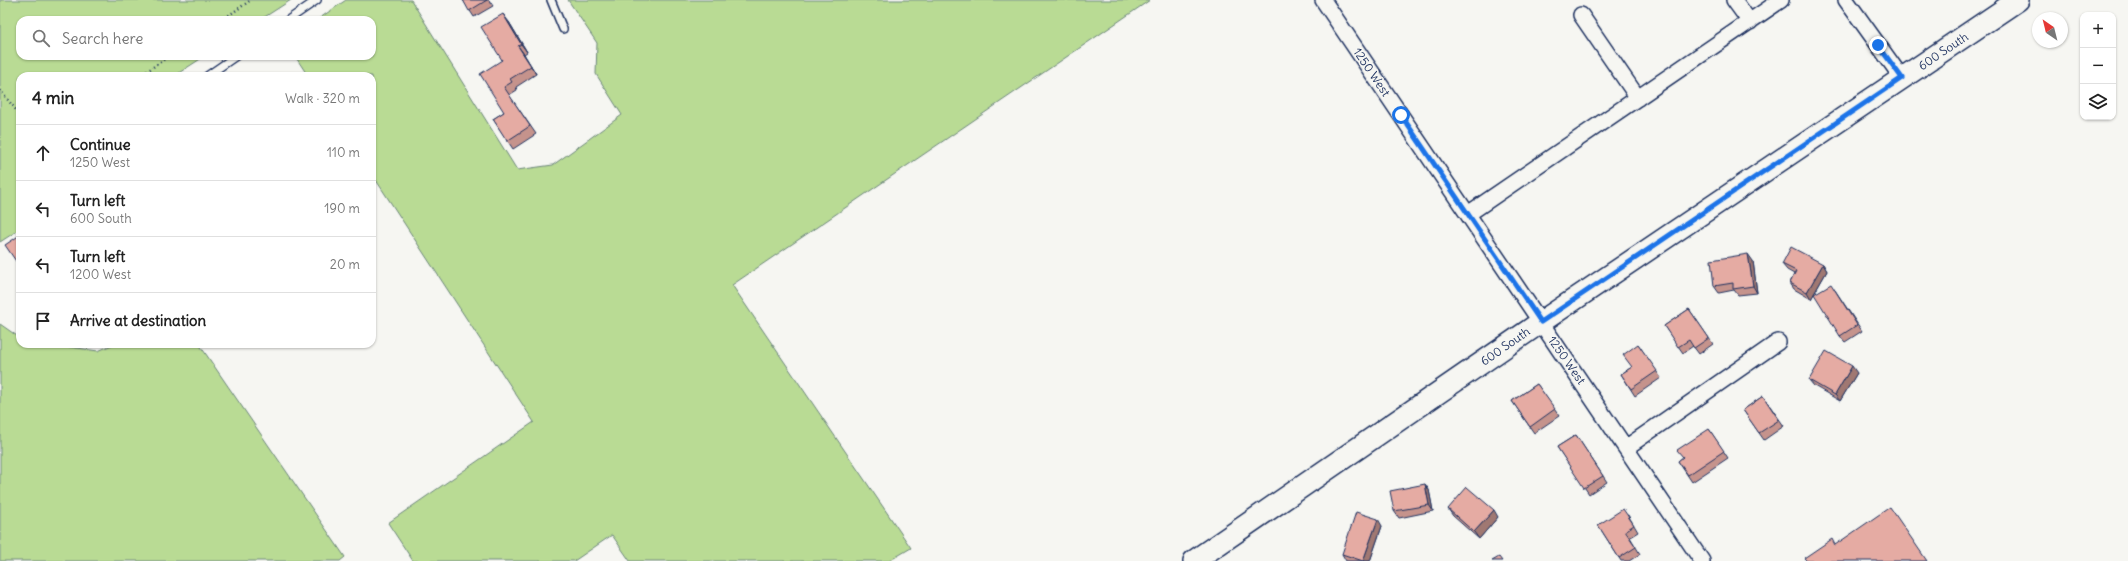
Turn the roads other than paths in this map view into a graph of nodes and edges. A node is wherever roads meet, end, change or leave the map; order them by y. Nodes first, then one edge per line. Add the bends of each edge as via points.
1 (317, 0) edge
2 (551, 0) edge
3 (1323, 0) edge
4 (1734, 0) edge
5 (1781, 0) edge
6 (1846, 0) edge
7 (2018, 0) edge
8 (1581, 15) dead end
9 (294, 16) edge
10 (1750, 22) junction
11 (563, 28) dead end
12 (230, 60) edge
13 (213, 72) edge
14 (1902, 78) junction
15 (1638, 98) junction
16 (1468, 214) junction
17 (1541, 322) junction
18 (1778, 342) dead end
19 (1627, 447) junction
20 (1194, 561) edge
21 (1702, 561) edge

1 - 9 lane
2 - 11 lane
3 - 16 street, 1250 West
4 - 10 street
5 - 10 street
6 - 14 street
7 - 14 main road, 600 South
8 - 15 street
10 - 15 street
12 - 13 lane
14 - 17 main road, 600 South
15 - 16 street
16 - 17 street, 1250 West
17 - 19 street, 1250 West
17 - 20 main road, 600 South
18 - 19 street
19 - 21 street, 1250 West

